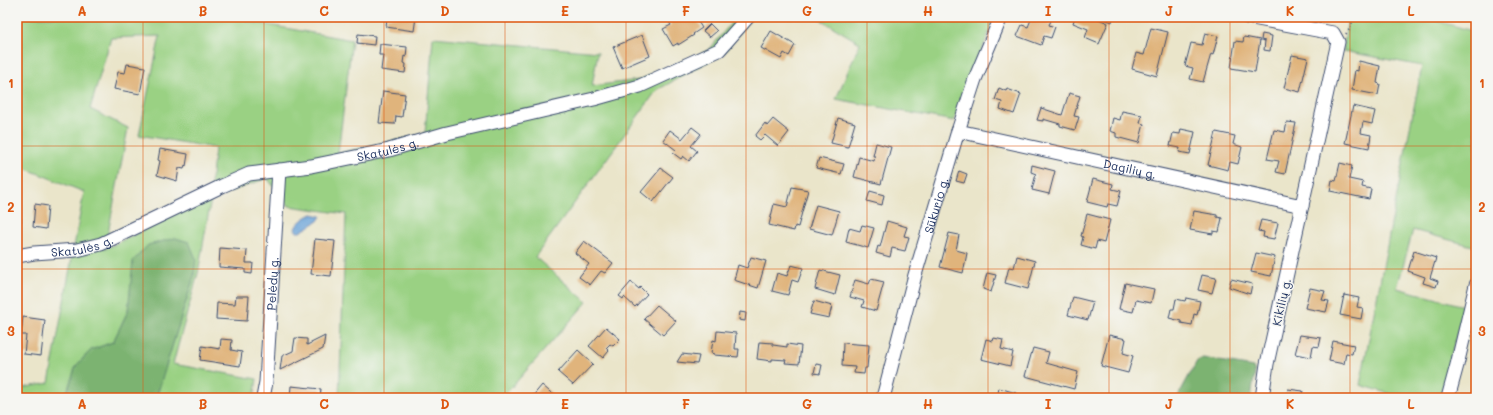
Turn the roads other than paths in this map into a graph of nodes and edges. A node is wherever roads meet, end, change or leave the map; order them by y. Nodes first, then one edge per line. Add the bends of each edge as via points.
1 (748, 17) edge
2 (1001, 17) edge
3 (1247, 17) edge
4 (958, 131) junction
5 (279, 170) junction
6 (1302, 206) junction
7 (17, 256) edge
8 (1476, 284) edge
9 (263, 398) edge
10 (883, 398) edge
11 (1262, 398) edge
12 (1448, 398) edge

1 - 5 street, Skatulės g. via 719,50 640,86 388,150
2 - 4 street, Sūkurio g. via 975,79
3 - 6 street, Kikilių g. via 1333,33 1338,42
4 - 6 street, Dagilių g.
4 - 10 street, Sūkurio g. via 915,276
5 - 7 street, Skatulės g. via 249,174 101,244 78,250
5 - 9 street, Pelėdų g.
6 - 11 street, Kikilių g. via 1267,364
8 - 12 street

